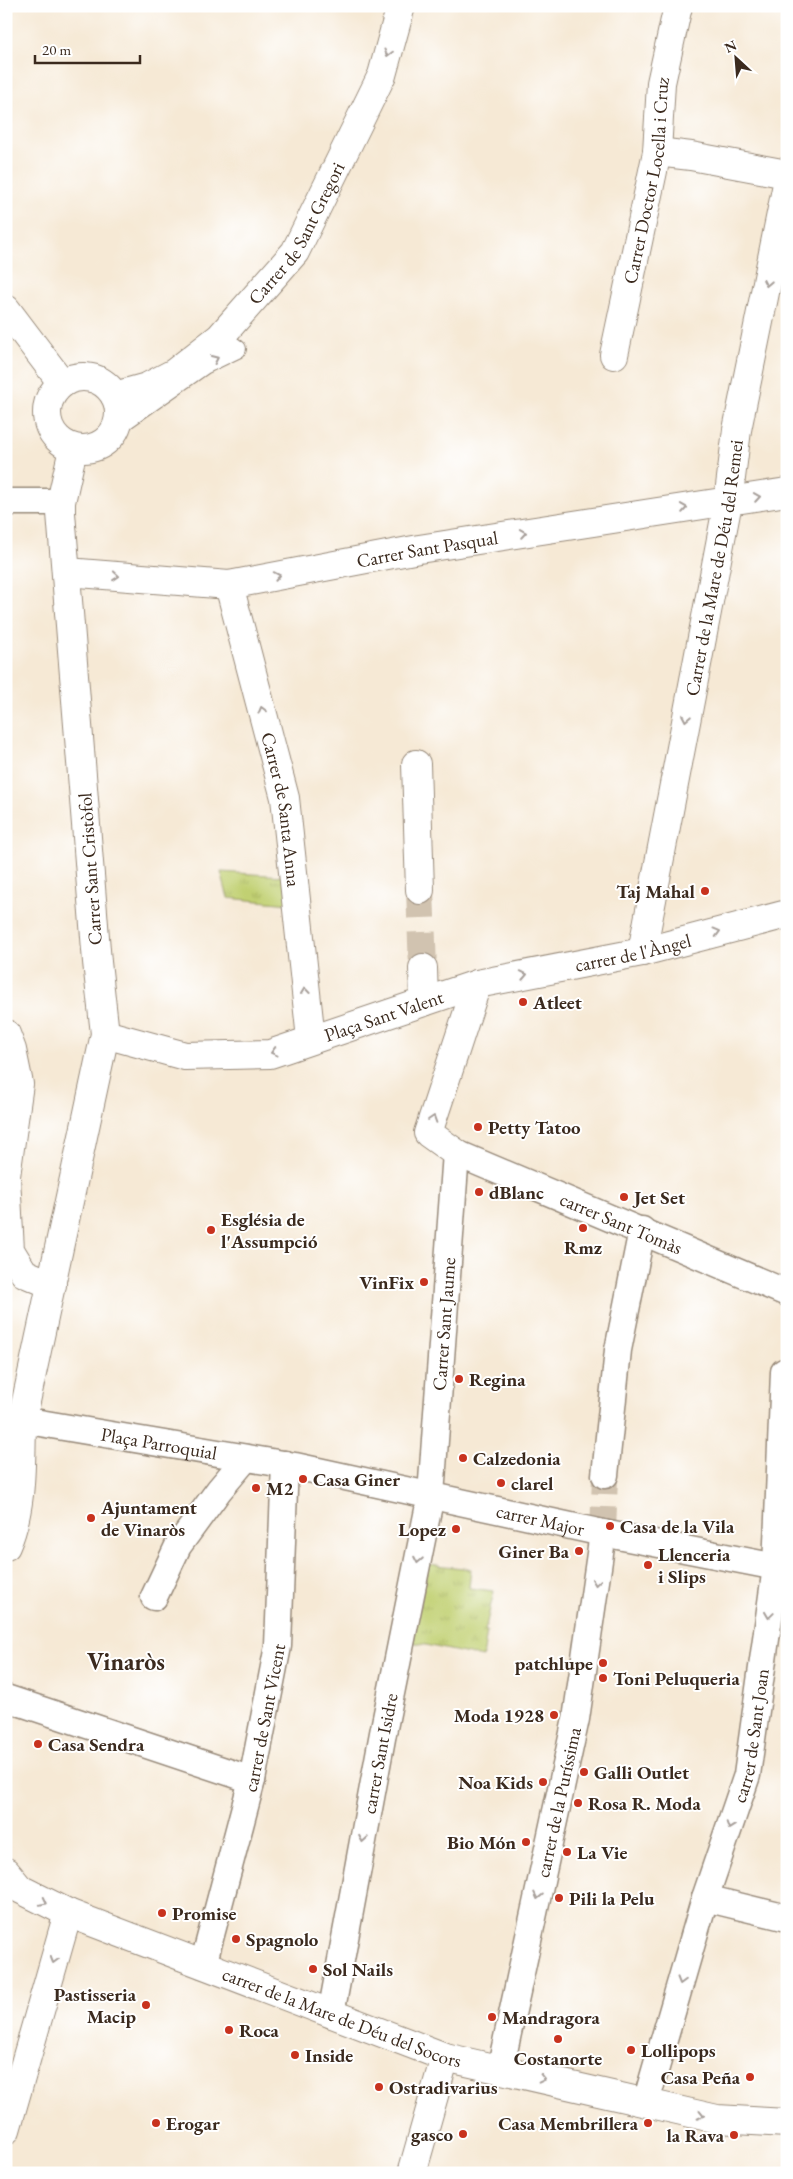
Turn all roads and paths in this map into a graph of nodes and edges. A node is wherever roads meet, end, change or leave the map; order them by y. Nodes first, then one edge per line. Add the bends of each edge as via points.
1 (401, 6) edge
2 (678, 6) edge
3 (657, 152) junction
4 (787, 174) edge
5 (787, 184) edge
6 (6, 309) edge
7 (229, 343) junction
8 (614, 355) dead end
9 (62, 382) junction
10 (115, 396) junction
11 (117, 426) junction
12 (73, 449) junction
13 (787, 492) edge
14 (6, 502) edge
15 (62, 502) junction
16 (728, 502) junction
17 (67, 572) junction
18 (229, 585) junction
19 (416, 764) dead end
20 (420, 890) tunnel mouth
21 (787, 914) edge
22 (642, 952) junction
23 (423, 968) tunnel mouth
24 (477, 984) junction
25 (424, 1002) junction
26 (105, 1034) junction
27 (7, 1038) edge
28 (311, 1040) junction
29 (456, 1153) junction
30 (6, 1177) edge
31 (641, 1231) junction
32 (52, 1285) junction
33 (787, 1293) edge
34 (784, 1372) dead end
35 (22, 1420) junction
36 (246, 1458) junction
37 (290, 1465) junction
38 (14, 1466) edge
39 (605, 1475) tunnel mouth
40 (431, 1495) junction
41 (602, 1533) junction
42 (6, 1546) edge
43 (782, 1567) edge
44 (154, 1597) dead end
45 (6, 1698) edge
46 (252, 1780) junction
47 (6, 1872) edge
48 (705, 1898) junction
49 (68, 1914) junction
50 (787, 1918) edge
51 (203, 1965) junction
52 (331, 2014) junction
53 (445, 2057) junction
54 (500, 2070) junction
55 (646, 2102) junction
56 (787, 2123) edge
57 (6, 2130) edge
58 (412, 2173) edge

1 -> 7 street, Carrer de Sant Gregori via 382,75 296,252
2 - 3 street, Carrer Doctor Locella i Cruz via 661,83
3 - 4 street
3 - 8 street, Carrer Doctor Locella i Cruz
5 -> 16 street, Carrer de la Mare de Déu del Remei via 737,430
6 - 9 street
7 - 10 street, Carrer de Sant Gregori via 147,387
11 -> 7 lane via 204,365
9 - 10 street via 91,377 102,381
9 - 12 street via 47,404 46,417 48,428 57,440
10 - 11 street via 120,416
11 - 12 street via 106,442 94,448
12 - 15 street, Carrer Sant Cristòfol
16 -> 13 street, Carrer Sant Pasqual
14 - 15 street
15 - 17 street, Carrer Sant Cristòfol
18 -> 16 street, Carrer Sant Pasqual via 419,549
16 -> 22 street, Carrer de la Mare de Déu del Remei
17 -> 18 street, Carrer Sant Pasqual
17 - 26 street, Carrer Sant Cristòfol
28 -> 18 street, Carrer de Santa Anna via 285,798
19 - 20 street
22 -> 21 street, carrer de l'Àngel
24 -> 22 street, carrer de l'Àngel
23 - 25 street
24 - 25 street, Plaça Sant Valent
29 -> 24 street, Plaça Sant Valent via 428,1133
25 - 28 street, Plaça Sant Valent
28 -> 26 street, Plaça Sant Valent via 270,1054 185,1056
26 - 32 street, Carrer Sant Cristòfol
27 - 30 street via 19,1084
29 - 31 street, carrer Sant Tomàs
29 - 40 street, Carrer Sant Jaume
30 - 32 street via 10,1250 24,1273
31 - 33 street, carrer Sant Tomàs
31 - 39 street via 618,1350
32 - 35 street, Carrer Sant Cristòfol
34 - 43 street, carrer de Sant Joan
35 - 36 street, Plaça Parroquial
35 - 38 street, Carrer Sant Cristòfol
36 - 37 street, Plaça Parroquial
36 - 44 street via 178,1546
37 - 40 street, carrer Major
37 - 46 street, carrer de Sant Vicent via 278,1646
38 - 42 street, Carrer Sant Cristòfol via 15,1527
40 - 41 street, carrer Major
40 -> 52 street, carrer Sant Isidre
41 - 43 street, carrer Major
41 -> 54 street, carrer de la Puríssima via 576,1719
43 -> 48 street, carrer de Sant Joan via 747,1775
45 - 46 street
46 - 51 street, carrer de Sant Vicent
47 -> 49 street, carrer de la Mare de Déu del Socors via 20,1890
48 - 50 street
48 -> 55 street, carrer de Sant Joan
49 - 51 street, carrer de la Mare de Déu del Socors
49 -> 57 street
51 - 52 street, carrer de la Mare de Déu del Socors
52 - 53 street, carrer de la Mare de Déu del Socors
53 - 54 street, carrer de la Mare de Déu del Socors
53 - 58 street
54 -> 55 street, carrer de la Mare de Déu del Socors
55 -> 56 street, carrer de la Mare de Déu del Socors via 717,2119

